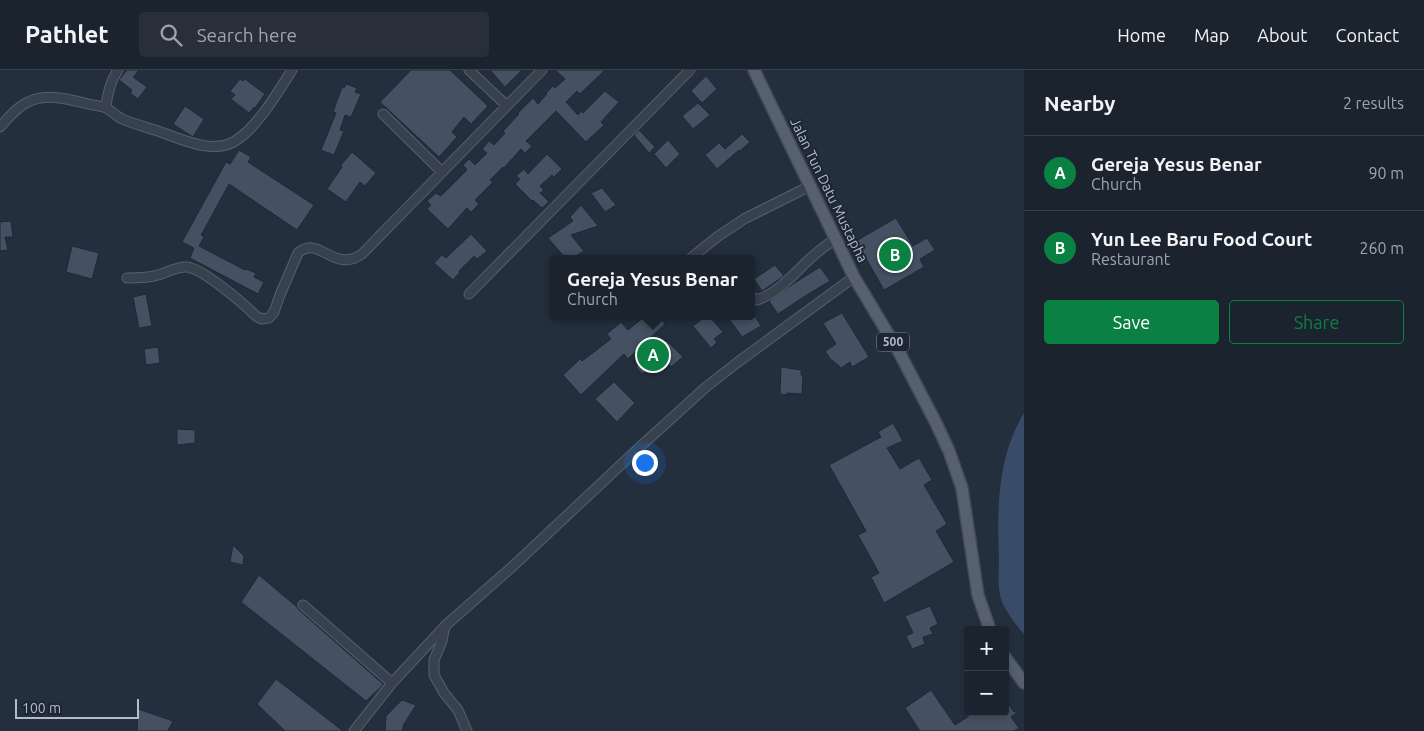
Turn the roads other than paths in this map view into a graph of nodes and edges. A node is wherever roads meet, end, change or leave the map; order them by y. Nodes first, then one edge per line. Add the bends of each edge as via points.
1 (118, 70) edge
2 (292, 70) edge
3 (469, 70) edge
4 (542, 70) edge
5 (690, 70) edge
6 (754, 70) edge
7 (507, 106) junction
8 (106, 108) junction
9 (383, 114) dead end
10 (0, 127) edge
11 (442, 172) junction
12 (810, 186) junction
13 (835, 239) junction
14 (694, 255) edge
15 (854, 277) junction
16 (127, 278) dead end
17 (469, 294) dead end
18 (755, 299) edge
19 (303, 605) dead end
20 (445, 626) junction
21 (989, 626) edge
22 (1009, 662) edge
23 (392, 683) junction
24 (1024, 683) edge
25 (357, 730) edge
26 (467, 731) edge

1 - 8 street via 108,89
2 - 8 street via 256,122 229,144 197,144 121,119
3 - 7 street
4 - 7 street
5 - 17 street
6 - 12 main road, Jalan Tun Datu Mustapha / 500
7 - 11 street
8 - 10 street via 57,98 39,98 19,108
9 - 11 street
11 - 16 street via 355,258 341,260 309,247 298,253 270,318 256,316 193,268
12 - 13 main road, Jalan Tun Datu Mustapha / 500
12 - 14 street via 744,219
13 - 15 main road, Jalan Tun Datu Mustapha / 500
13 - 18 street via 766,297
15 - 20 street via 706,387
15 - 21 main road, Jalan Tun Datu Mustapha / 500 via 899,352 954,464 962,488 978,595
19 - 23 street
20 - 23 street
20 - 26 street via 434,660 434,675 458,710
22 - 24 main road
23 - 25 street

